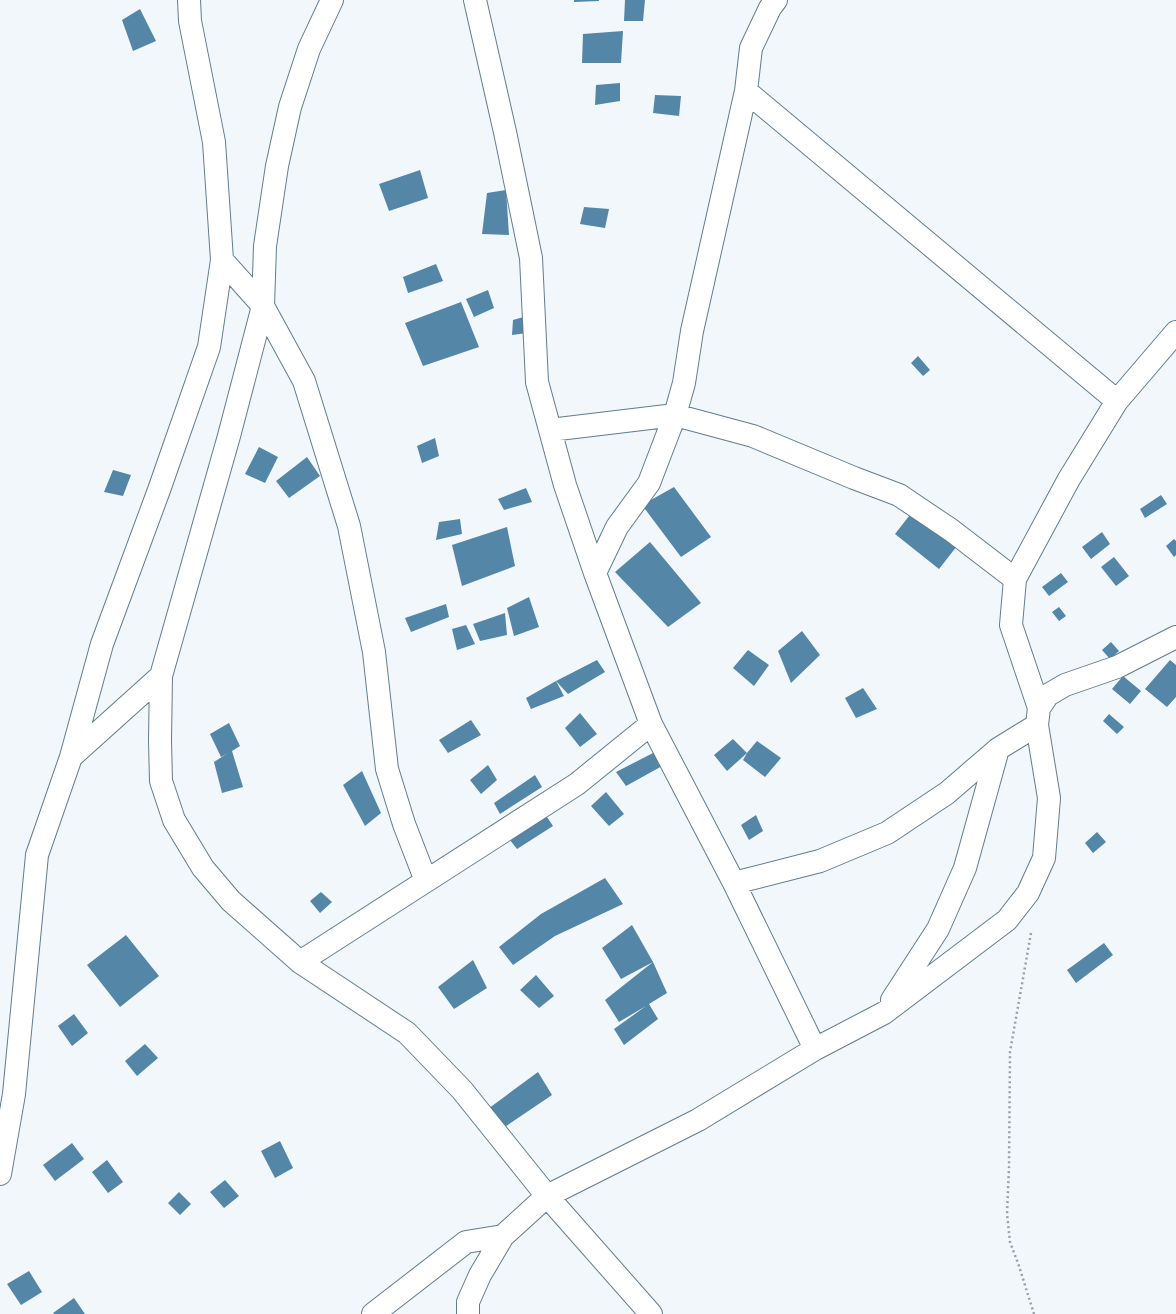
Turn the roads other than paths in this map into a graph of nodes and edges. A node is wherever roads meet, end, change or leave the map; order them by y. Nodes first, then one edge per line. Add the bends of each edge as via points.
1 (189, 0) edge
2 (332, 0) edge
3 (474, 0) edge
4 (776, 0) edge
5 (746, 91) junction
6 (222, 260) junction
7 (263, 306) junction
8 (1176, 332) edge
9 (1117, 401) junction
10 (675, 415) junction
11 (550, 430) junction
12 (595, 573) junction
13 (1015, 579) junction
14 (1176, 637) edge
15 (161, 676) junction
16 (1038, 716) junction
17 (651, 724) junction
18 (998, 749) junction
19 (71, 757) junction
20 (426, 881) junction
21 (734, 883) junction
22 (300, 962) junction
23 (884, 1013) junction
24 (815, 1049) junction
25 (0, 1174) edge
26 (547, 1196) junction
27 (503, 1236) junction
28 (373, 1314) edge
29 (468, 1314) edge
30 (651, 1314) edge

1 - 6 street via 190,22 214,142
2 - 7 street via 309,49 290,108 277,166 265,246
3 - 11 street via 531,258 537,382
4 - 5 street via 751,48
5 - 9 street
5 - 10 street
6 - 7 street
6 - 19 street via 208,346 159,490 102,644
7 - 15 street
7 - 20 street via 304,380 349,526 374,652 387,769 404,824
8 - 9 street
9 - 13 street via 1069,480
10 - 11 street
10 - 12 street via 649,483 617,527
10 - 13 street via 753,436 899,495 951,530
11 - 12 street via 565,485
12 - 17 street
13 - 16 street via 1011,625
14 - 16 street via 1117,667 1066,685 1048,696
15 - 19 street
15 - 22 street via 161,781 174,820 203,868 231,901
16 - 18 street
16 - 23 street via 1048,798 1044,858 1028,893 1007,920
17 - 20 street via 577,784
17 - 21 street
18 - 21 street via 947,793 887,833 820,861
18 - 23 street via 965,868 938,930
19 - 25 street via 37,855 14,1094
20 - 22 street
21 - 24 street
22 - 26 street via 407,1033 462,1090
23 - 24 street
24 - 26 street via 698,1120
26 - 27 street
26 - 30 street
27 - 28 street via 466,1242
27 - 29 street via 480,1275 468,1302

